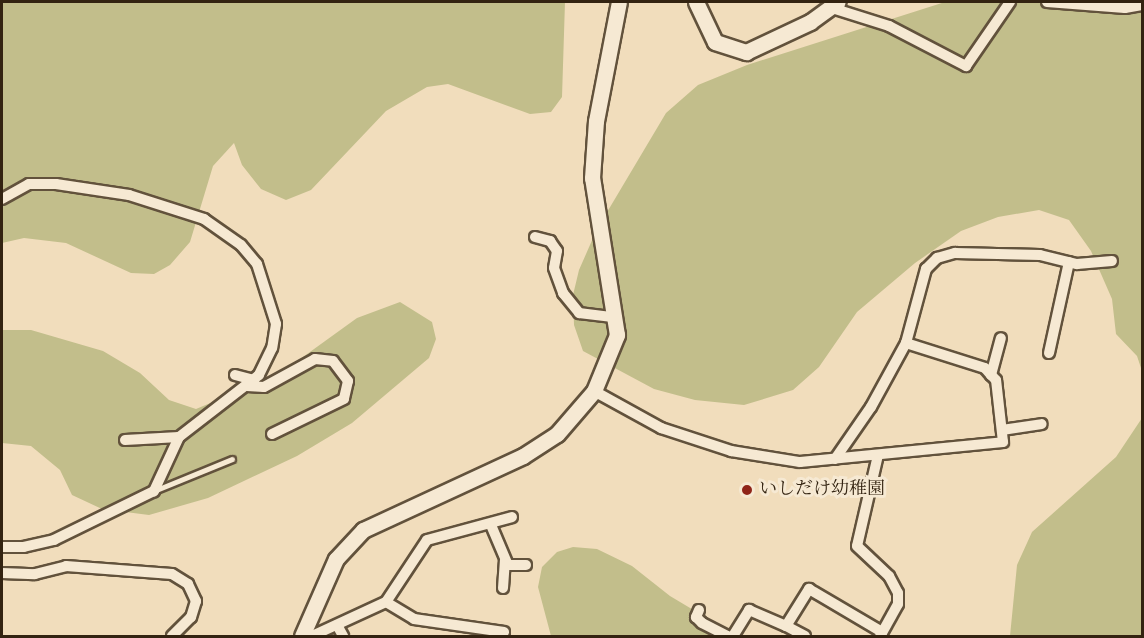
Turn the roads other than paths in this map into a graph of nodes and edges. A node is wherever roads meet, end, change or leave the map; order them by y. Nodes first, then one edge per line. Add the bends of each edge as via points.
1 (619, 2) edge
2 (696, 2) edge
3 (1010, 2) edge
4 (1047, 2) edge
5 (835, 5) edge
6 (1143, 5) edge
7 (2, 199) edge
8 (535, 237) dead end
9 (1112, 261) dead end
10 (1070, 262) junction
11 (617, 318) junction
12 (1001, 338) dead end
13 (906, 343) junction
14 (1049, 353) dead end
15 (235, 375) dead end
16 (992, 375) junction
17 (251, 383) junction
18 (594, 391) junction
19 (1042, 424) dead end
20 (1002, 430) junction
21 (272, 434) dead end
22 (179, 437) junction
23 (125, 440) dead end
24 (878, 455) junction
25 (232, 459) dead end
26 (835, 459) junction
27 (154, 491) junction
28 (512, 517) dead end
29 (491, 525) junction
30 (2, 547) edge
31 (505, 559) junction
32 (526, 565) dead end
33 (2, 573) edge
34 (503, 588) dead end
35 (386, 602) junction
36 (699, 610) dead end
37 (337, 625) junction
38 (786, 626) junction
39 (504, 633) dead end
40 (881, 634) edge
41 (172, 636) edge
42 (302, 636) edge
43 (312, 636) edge
44 (343, 636) edge
45 (728, 636) edge
46 (733, 636) edge
47 (805, 636) edge

1 - 11 street via 596,121 592,178
2 - 5 street via 715,42 747,52
3 - 5 street via 966,66 889,26
4 - 6 street via 1125,8
7 - 17 street via 29,184 56,184 129,195 221,227 257,264 276,324 272,348
8 - 11 street via 550,241 557,251 554,268 563,293 579,313
9 - 10 street
10 - 13 street via 1019,254 955,253 936,258 926,269
10 - 14 street
11 - 18 street via 617,335
12 - 16 street
13 - 16 street via 985,368
13 - 26 street via 871,407
15 - 17 street
16 - 20 street
17 - 21 street via 264,387 315,358 333,361 348,381 344,399
17 - 22 street
18 - 26 street via 661,428 731,451 800,462
18 - 42 street via 556,434 523,456 363,530 336,559
19 - 20 street
20 - 24 street via 1003,442
22 - 23 street
22 - 27 street
24 - 26 street
24 - 40 street via 858,546 889,576 898,592 898,604
25 - 27 lane
27 - 30 street via 54,540
28 - 29 street
29 - 31 street
29 - 35 street via 427,540
31 - 32 street via 508,565
31 - 34 street
33 - 41 street via 35,573 66,566 172,574 188,584 196,601 191,616
35 - 37 street
35 - 39 street via 414,619
36 - 45 street via 696,617 702,623
37 - 43 street
37 - 44 street
38 - 40 street via 809,589
38 - 46 street via 749,610
38 - 47 street

